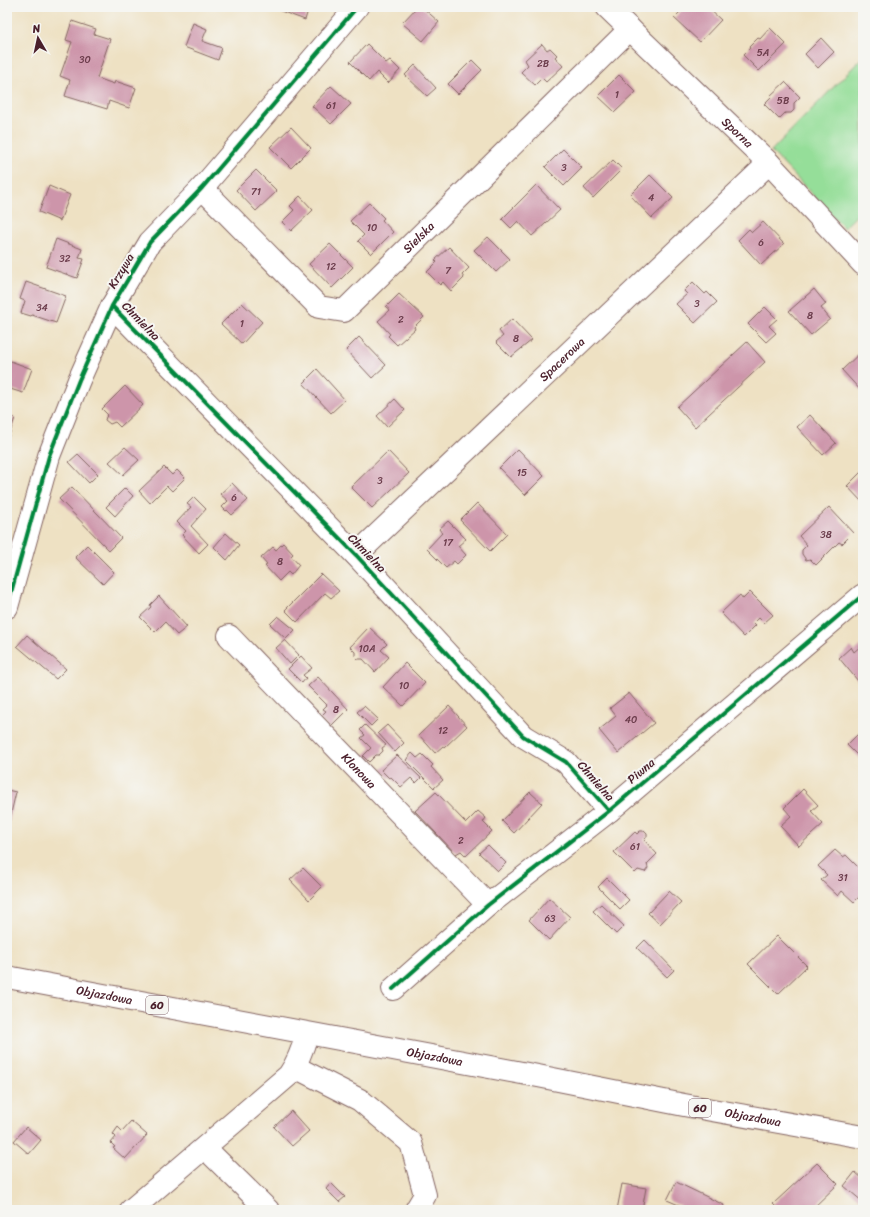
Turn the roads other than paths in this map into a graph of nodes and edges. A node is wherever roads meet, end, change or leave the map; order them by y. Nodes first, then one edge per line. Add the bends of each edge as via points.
1 (357, 7) edge
2 (607, 7) edge
3 (630, 29) junction
4 (769, 164) junction
5 (202, 188) junction
6 (863, 264) edge
7 (112, 306) junction
8 (356, 555) junction
9 (863, 596) edge
10 (7, 606) edge
11 (229, 636) dead end
12 (609, 811) junction
13 (488, 905) junction
14 (7, 977) edge
15 (393, 989) dead end
16 (307, 1034) junction
17 (295, 1067) junction
18 (863, 1137) edge
19 (205, 1148) junction
20 (131, 1210) edge
21 (268, 1210) edge
22 (416, 1210) edge

1 - 5 street, Krzywa
2 - 3 street, Sporna
3 - 4 street, Sporna
3 - 5 street, Sielska via 344,311 319,307
4 - 6 street, Sporna
4 - 8 street, Spacerowa
5 - 7 street, Krzywa via 150,242
7 - 8 street, Chmielna
7 - 10 street, Krzywa via 49,456
8 - 12 street, Chmielna via 523,736 566,762
9 - 12 street, Piwna
11 - 13 street, Klonowa
12 - 13 street, Piwna
13 - 15 street, Piwna
14 - 16 street, Objazdowa / 60
16 - 17 street
16 - 18 street, Objazdowa / 60
17 - 19 street
17 - 22 street via 360,1100 411,1143 425,1195
19 - 20 street
19 - 21 street

